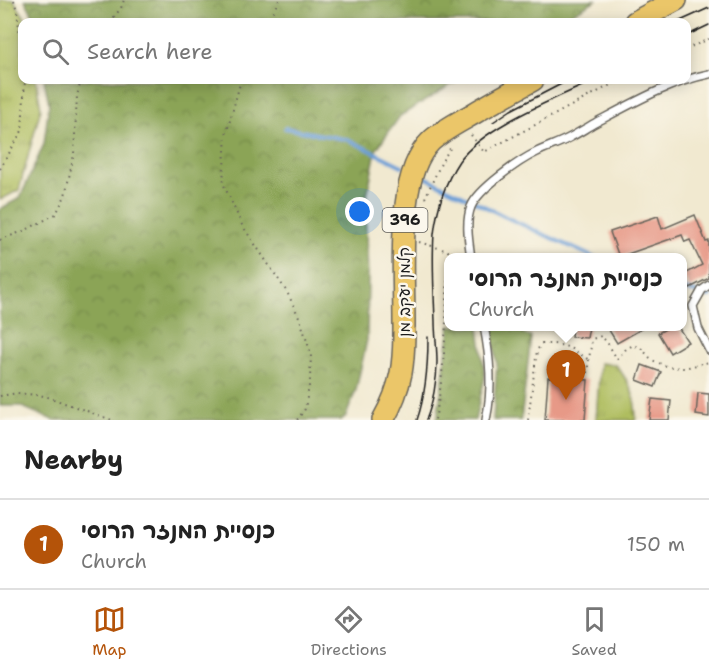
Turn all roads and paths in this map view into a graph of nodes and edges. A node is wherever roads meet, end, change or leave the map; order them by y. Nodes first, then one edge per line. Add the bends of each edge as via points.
1 (14, 0) edge
2 (124, 0) edge
3 (279, 0) edge
4 (676, 0) edge
5 (113, 18) edge
6 (269, 18) edge
7 (642, 18) edge
8 (18, 19) edge
9 (709, 39) edge
10 (691, 47) edge
11 (709, 74) edge
12 (691, 79) edge
13 (25, 84) edge
14 (80, 84) edge
15 (240, 84) edge
16 (525, 84) edge
17 (612, 84) edge
18 (677, 84) edge
19 (466, 128) dead end
20 (455, 142) dead end
21 (0, 169) edge
22 (424, 201) dead end
23 (0, 240) edge
24 (415, 241) dead end
25 (448, 253) edge
26 (470, 253) edge
27 (709, 285) edge
28 (446, 331) edge
29 (485, 331) edge
30 (709, 350) edge
31 (589, 360) junction
32 (709, 362) edge
33 (587, 373) dead end
34 (0, 396) edge
35 (112, 420) edge
36 (297, 420) edge
37 (383, 420) edge
38 (435, 420) edge
39 (486, 420) edge
40 (528, 420) edge

1 - 8 path
2 - 5 path
3 - 6 path
4 - 7 main road
9 - 10 path
11 - 12 lane
13 - 21 path via 22,130
14 - 23 path via 74,154 65,196 56,214
15 - 36 path via 226,135 223,183 242,225 287,292 311,354 305,409
16 - 37 main road, קלמן יעקב מן / 396 via 430,142 414,169 403,244 404,351 401,375
17 - 19 path via 484,152
18 - 26 lane via 535,153 494,180 471,207
20 - 22 path
24 - 25 path
27 - 30 lane via 693,306
28 - 38 path
29 - 39 lane via 491,379
31 - 32 path via 592,339 601,336 617,359 633,345 668,367
31 - 33 path
31 - 40 path via 568,346 542,344 537,350
34 - 35 path via 45,396

